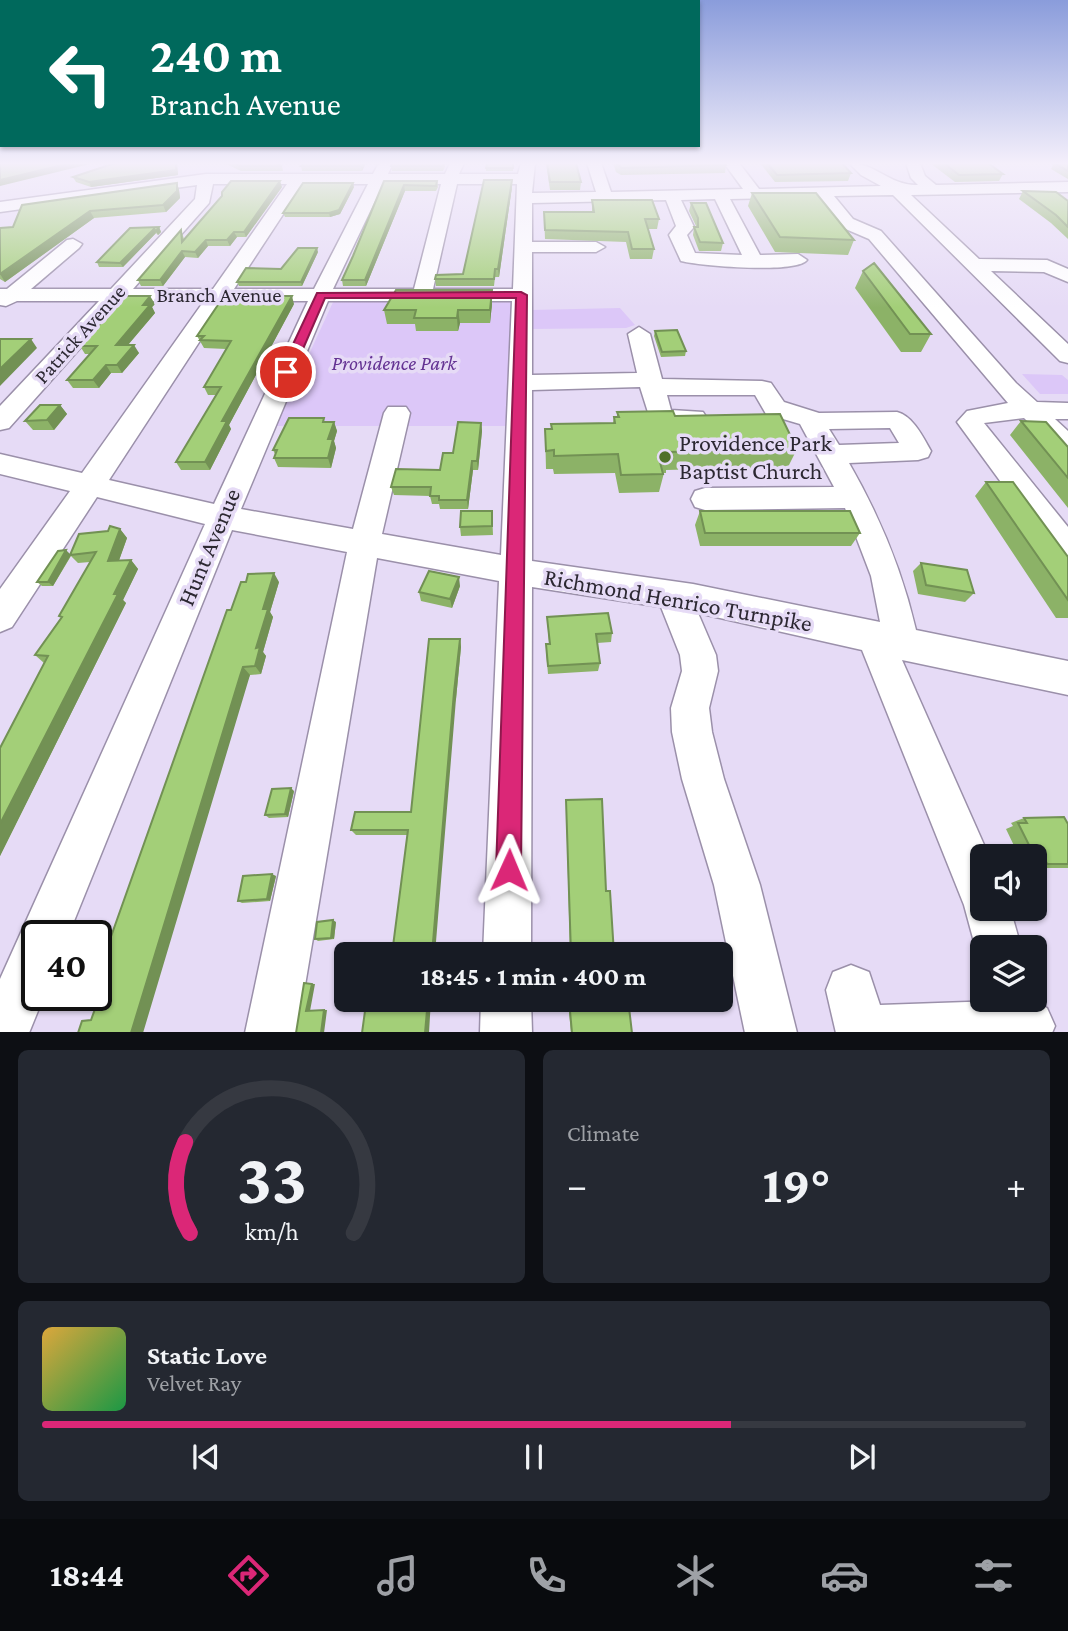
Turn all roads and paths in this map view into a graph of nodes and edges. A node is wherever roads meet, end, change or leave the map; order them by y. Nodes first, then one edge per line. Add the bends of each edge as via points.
1 (193, 211) edge
2 (276, 211) edge
3 (362, 211) edge
4 (443, 211) edge
5 (525, 211) edge
6 (678, 211) edge
7 (729, 211) edge
8 (837, 211) edge
9 (919, 211) edge
10 (73, 244) dead end
11 (523, 247) junction
12 (596, 247) dead end
13 (798, 260) dead end
14 (754, 261) junction
15 (974, 265) junction
16 (1068, 276) edge
17 (117, 294) junction
18 (217, 295) junction
19 (321, 295) junction
20 (422, 295) junction
21 (521, 295) junction
22 (4, 299) edge
23 (639, 334) dead end
24 (1068, 356) edge
25 (519, 383) junction
26 (652, 383) junction
27 (1030, 411) junction
28 (1068, 411) edge
29 (397, 413) dead end
30 (715, 417) edge
31 (803, 418) junction
32 (0, 422) edge
33 (1068, 446) edge
34 (831, 455) junction
35 (2, 465) edge
36 (88, 485) junction
37 (854, 497) junction
38 (705, 499) dead end
39 (222, 517) junction
40 (364, 544) junction
41 (1068, 550) edge
42 (514, 571) junction
43 (673, 595) junction
44 (0, 617) edge
45 (889, 641) junction
46 (1068, 678) edge
47 (970, 861) edge
48 (51, 920) edge
49 (507, 942) edge
50 (21, 990) edge
51 (506, 1012) edge
52 (858, 1018) edge
53 (1026, 1019) edge
54 (3, 1032) edge
55 (271, 1032) edge
56 (506, 1032) edge
57 (771, 1032) edge

1 - 17 street, Patrick Avenue
2 - 18 street
3 - 19 street, Hunt Avenue
4 - 20 street
5 - 11 street
6 - 14 street via 685,227 678,235 685,255 700,260
7 - 14 street
8 - 27 street via 847,223 875,235
9 - 15 street
10 - 22 street
11 - 12 street
11 - 21 street
13 - 14 street
15 - 16 street via 1047,266
15 - 24 street
17 - 18 street, Branch Avenue
17 - 22 street, Branch Avenue
17 - 32 street, Patrick Avenue
18 - 19 street, Branch Avenue
18 - 36 street
19 - 20 street, Branch Avenue
19 - 39 street, Hunt Avenue
20 - 21 street, Branch Avenue
21 - 25 street
23 - 26 street
25 - 26 street
25 - 42 street
26 - 30 street via 661,419
26 - 31 street via 759,402
27 - 28 street
27 - 33 street
27 - 41 street via 980,414 970,422
29 - 40 street
31 - 34 street
31 - 34 street via 897,420 918,451
34 - 37 street
35 - 36 street, Richmond Henrico Turnpike
36 - 39 street, Richmond Henrico Turnpike
36 - 44 street
37 - 38 street
37 - 45 street via 887,576
39 - 40 street, Richmond Henrico Turnpike
39 - 48 street, Hunt Avenue
40 - 42 street, Richmond Henrico Turnpike
40 - 55 street
42 - 43 street, Richmond Henrico Turnpike
42 - 49 street
43 - 45 street, Richmond Henrico Turnpike
43 - 57 street via 698,655 700,671 690,708 692,732 737,885
45 - 46 street, Richmond Henrico Turnpike
45 - 47 street
50 - 54 street
51 - 56 street
52 - 53 street

